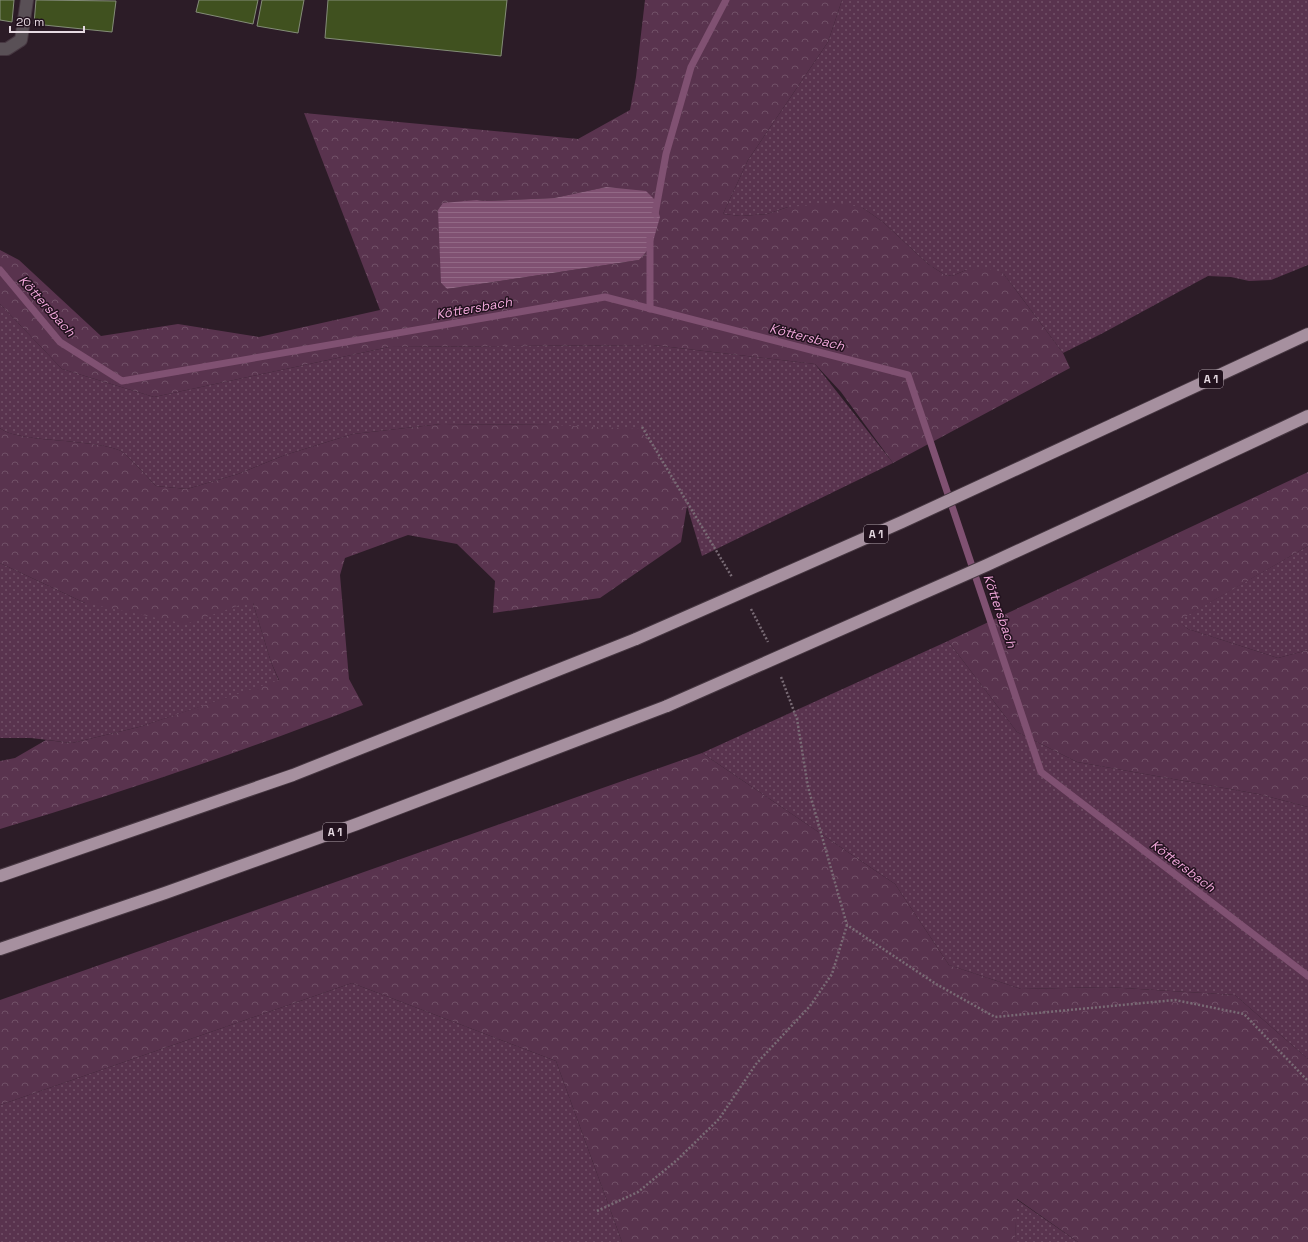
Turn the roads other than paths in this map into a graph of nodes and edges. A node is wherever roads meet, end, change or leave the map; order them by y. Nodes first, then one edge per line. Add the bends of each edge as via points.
1 (27, 0) edge
2 (0, 49) edge
3 (1308, 334) edge
4 (1308, 416) edge
5 (0, 876) edge
6 (0, 948) edge

1 - 2 lane via 21,40 7,49
3 - 5 highway, A 1, bridge via 888,528 636,639 293,775
4 - 6 highway, A 1, bridge via 987,565 667,706 350,826 49,934

